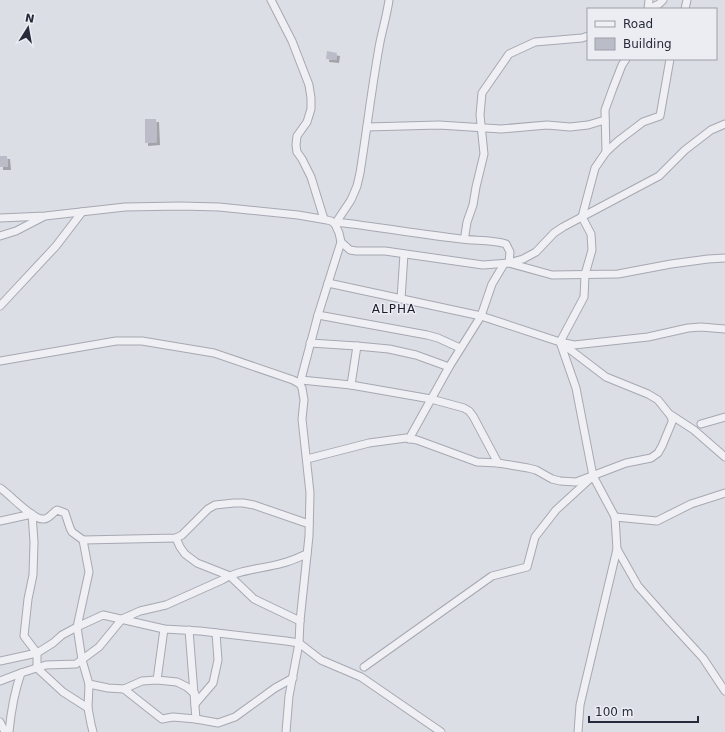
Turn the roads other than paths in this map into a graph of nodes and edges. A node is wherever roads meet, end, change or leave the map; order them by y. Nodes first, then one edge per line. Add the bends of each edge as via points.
1 (271, 0) edge
2 (389, 0) edge
3 (663, 0) edge
4 (650, 8) edge
5 (587, 36) edge
6 (625, 60) edge
7 (670, 60) edge
8 (605, 120) junction
9 (725, 124) edge
10 (367, 127) junction
11 (482, 127) junction
12 (606, 152) junction
13 (82, 212) junction
14 (45, 216) junction
15 (582, 217) junction
16 (0, 218) edge
17 (324, 219) junction
18 (335, 223) junction
19 (465, 235) dead end
20 (0, 236) edge
21 (341, 242) junction
22 (404, 254) junction
23 (725, 258) edge
24 (507, 264) junction
25 (586, 273) junction
26 (328, 283) junction
27 (401, 299) junction
28 (0, 306) edge
29 (318, 316) junction
30 (481, 316) junction
31 (725, 329) edge
32 (560, 342) junction
33 (310, 343) junction
34 (357, 346) junction
35 (460, 348) junction
36 (0, 361) edge
37 (449, 367) junction
38 (300, 382) junction
39 (351, 385) junction
40 (431, 399) junction
41 (670, 415) junction
42 (725, 417) edge
43 (701, 424) dead end
44 (409, 439) junction
45 (725, 457) edge
46 (306, 459) junction
47 (498, 463) junction
48 (594, 476) junction
49 (0, 488) edge
50 (725, 493) edge
51 (32, 514) junction
52 (616, 517) junction
53 (0, 521) edge
54 (309, 524) junction
55 (176, 538) junction
56 (84, 540) junction
57 (617, 549) junction
58 (307, 554) junction
59 (230, 576) junction
60 (122, 619) junction
61 (300, 621) junction
62 (77, 627) junction
63 (164, 629) junction
64 (189, 630) junction
65 (216, 633) junction
66 (300, 643) junction
67 (37, 653) junction
68 (0, 660) edge
69 (82, 660) junction
70 (364, 667) dead end
71 (37, 668) junction
72 (21, 673) junction
73 (293, 678) junction
74 (157, 680) junction
75 (0, 681) edge
76 (89, 684) junction
77 (124, 688) junction
78 (725, 691) edge
79 (194, 694) junction
80 (196, 704) junction
81 (88, 708) junction
82 (196, 719) junction
83 (0, 722) edge
84 (5, 732) edge
85 (9, 732) edge
86 (93, 732) edge
87 (286, 732) edge
88 (442, 732) edge
89 (578, 732) edge

1 - 17 street via 292,41 309,85 311,109 296,145 297,152 311,177
2 - 10 street
3 - 4 street
5 - 11 street via 535,42 509,54 482,93
6 - 8 street via 605,110
7 - 12 street via 660,116 643,122
8 - 11 street via 570,127
8 - 12 street
9 - 15 street via 711,130 659,176
10 - 11 street
10 - 18 street via 357,186
11 - 19 street via 484,154
12 - 15 street via 595,168
13 - 14 street
13 - 17 street via 125,207 219,207
13 - 28 street via 56,246
14 - 16 street
14 - 20 street
15 - 24 street via 554,233 536,252
15 - 25 street via 591,234 592,250
17 - 18 street
18 - 21 street
18 - 24 street via 472,241 500,242 506,244 510,252
21 - 22 street via 350,250
21 - 26 street
22 - 24 street via 483,265
22 - 27 street
23 - 25 street via 671,264 618,274
24 - 25 street via 552,275
24 - 30 street via 492,284
25 - 32 street via 584,297
26 - 27 street
26 - 29 street
27 - 30 street
29 - 33 street
29 - 35 street via 427,335
30 - 32 street
30 - 35 street
31 - 32 street via 688,328 648,337 574,345
32 - 41 street via 606,377 658,400
32 - 48 street via 576,388
33 - 34 street
33 - 38 street
34 - 37 street via 416,355
34 - 39 street
35 - 37 street
36 - 38 street via 116,341 142,341 214,353
37 - 40 street
38 - 39 street
38 - 46 street via 304,400 302,418
39 - 40 street
40 - 44 street
40 - 47 street via 469,411
41 - 45 street via 694,430
41 - 48 street via 672,422 658,453 651,458 626,463
42 - 43 street
44 - 46 street via 369,443
44 - 47 street via 477,462
46 - 54 street via 310,493
47 - 48 street via 536,470 552,480 576,482
48 - 52 street
48 - 70 street via 556,510 535,537 527,567 492,576
49 - 51 street
50 - 52 street via 691,504 657,521
51 - 53 street
51 - 56 street via 42,520 57,510 65,513 72,532
51 - 67 street via 33,575 24,636
52 - 57 street
54 - 55 street via 254,505 228,503 208,509
54 - 58 street
55 - 56 street
55 - 59 street via 185,554 197,563
56 - 62 street via 89,572
57 - 78 street via 638,586 703,658
57 - 89 street via 580,705
58 - 59 street via 286,563
58 - 61 street
59 - 60 street via 166,605
59 - 61 street via 254,599
60 - 62 street via 103,615
60 - 63 street
60 - 69 street via 99,648
61 - 66 street
62 - 67 street
62 - 69 street
63 - 64 street
63 - 74 street
64 - 65 street
64 - 79 street
65 - 66 street
65 - 80 street via 218,660 213,683
66 - 73 street
66 - 88 street via 321,660 361,677
67 - 68 street
67 - 71 street
69 - 71 street via 76,664 46,665
69 - 76 street
71 - 72 street
71 - 81 street via 63,692
72 - 75 street
72 - 85 street via 14,693
73 - 82 street via 235,717 218,724
73 - 87 street
74 - 77 street via 142,681
74 - 79 street via 177,682
76 - 77 street
76 - 81 street
77 - 82 street via 162,719
79 - 80 street
80 - 82 street
81 - 86 street
83 - 84 street

